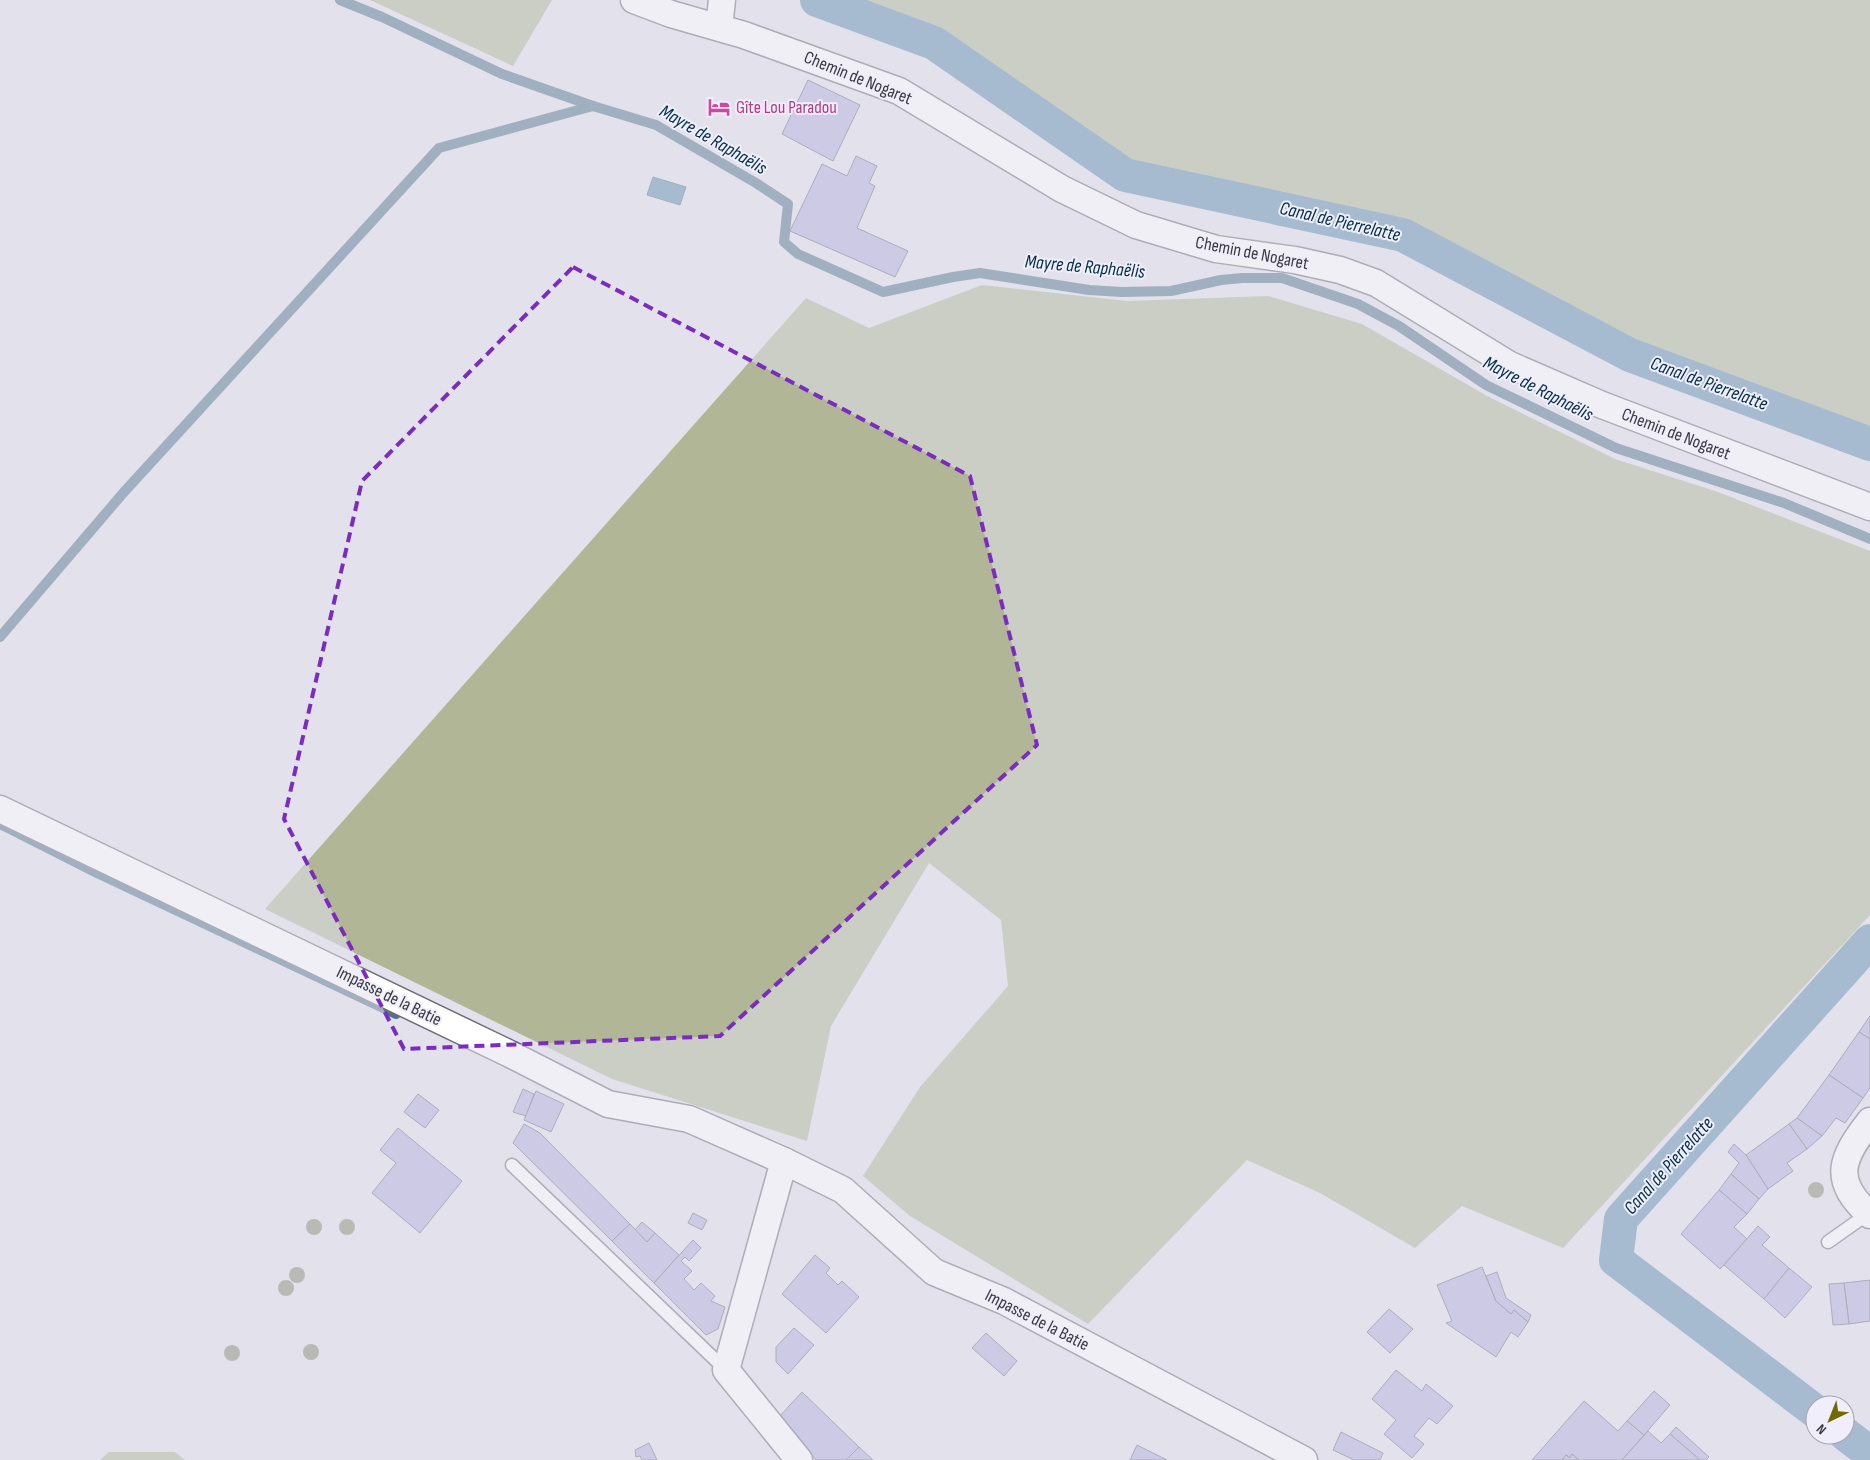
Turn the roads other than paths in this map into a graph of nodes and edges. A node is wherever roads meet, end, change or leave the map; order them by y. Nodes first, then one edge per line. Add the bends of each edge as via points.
1 (634, 0) edge
2 (722, 0) edge
3 (720, 27) junction
4 (1870, 507) edge
5 (0, 809) edge
6 (1870, 1121) edge
7 (784, 1161) junction
8 (512, 1165) dead end
9 (1869, 1214) edge
10 (1828, 1242) dead end
11 (726, 1370) junction
12 (790, 1457) edge
13 (1304, 1460) edge

1 - 3 street, Chemin de Nogaret
2 - 3 street
3 - 4 street, Chemin de Nogaret via 899,91 1062,189 1136,225 1216,249 1295,260 1340,270 1376,283 1510,365 1602,406
5 - 7 street, Impasse de la Batie via 608,1104 689,1119
6 - 9 street via 1845,1158 1844,1171 1849,1190
7 - 11 street
7 - 13 street, Impasse de la Batie via 843,1190 934,1272 1004,1301
8 - 11 lane
9 - 10 lane
11 - 12 street

